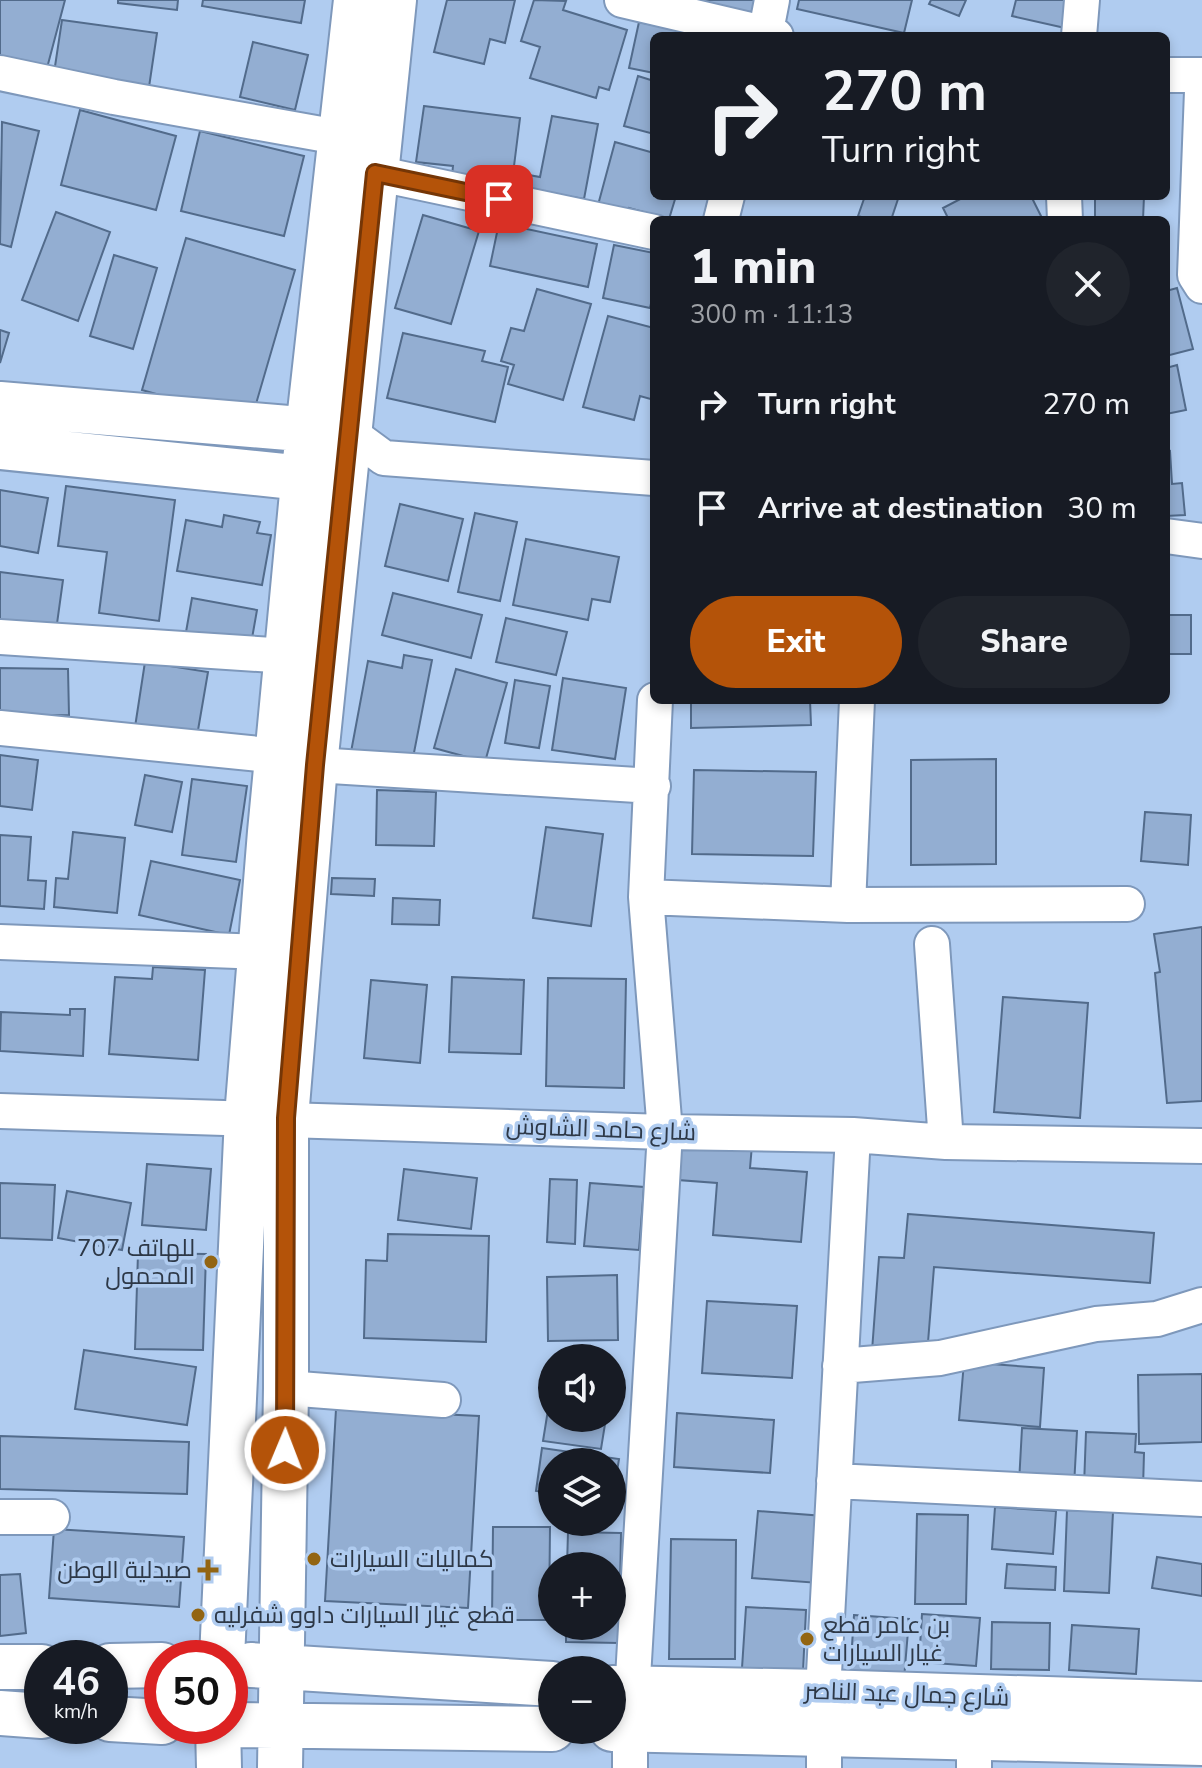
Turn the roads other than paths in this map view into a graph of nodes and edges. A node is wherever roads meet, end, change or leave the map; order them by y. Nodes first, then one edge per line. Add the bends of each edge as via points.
1 (356, 0) edge
2 (394, 0) edge
3 (622, 0) edge
4 (772, 0) edge
5 (1082, 0) edge
6 (752, 32) edge
7 (768, 32) edge
8 (1079, 32) edge
9 (0, 73) edge
10 (1170, 75) edge
11 (1202, 75) edge
12 (1202, 91) edge
13 (338, 137) junction
14 (375, 173) junction
15 (650, 231) edge
16 (1202, 286) edge
17 (0, 404) edge
18 (347, 440) junction
19 (0, 447) edge
20 (324, 478) junction
21 (650, 478) edge
22 (1170, 537) edge
23 (1202, 541) edge
24 (0, 637) edge
25 (288, 656) junction
26 (655, 704) edge
27 (857, 704) edge
28 (0, 728) edge
29 (297, 761) junction
30 (653, 786) junction
31 (646, 897) junction
32 (1127, 904) dead end
33 (848, 905) junction
34 (0, 942) edge
35 (932, 944) dead end
36 (261, 952) junction
37 (0, 1111) edge
38 (266, 1118) junction
39 (665, 1132) junction
40 (853, 1135) junction
41 (946, 1142) junction
42 (1202, 1146) edge
43 (1202, 1305) edge
44 (840, 1366) junction
45 (286, 1388) junction
46 (443, 1400) dead end
47 (834, 1481) junction
48 (1202, 1499) edge
49 (0, 1517) edge
50 (52, 1517) dead end
51 (223, 1640) edge
52 (248, 1665) edge
53 (281, 1666) junction
54 (0, 1667) edge
55 (24, 1667) edge
56 (626, 1679) edge
57 (538, 1683) edge
58 (823, 1692) junction
59 (1202, 1704) edge
60 (0, 1713) edge
61 (24, 1715) edge
62 (626, 1721) edge
63 (626, 1721) edge
64 (248, 1725) edge
65 (280, 1725) junction
66 (538, 1729) edge
67 (1202, 1743) edge
68 (218, 1744) edge
69 (824, 1752) edge
70 (974, 1753) edge
71 (1122, 1755) edge
72 (219, 1768) edge
73 (280, 1768) edge

1 - 13 main road
2 - 14 main road
3 - 6 street
4 - 7 street
5 - 8 street
9 - 13 street
10 - 11 street
12 - 16 street via 1195,275
13 - 18 main road
14 - 15 street
14 - 18 main road
17 - 18 main road
18 - 20 main road
18 - 21 street
19 - 20 main road
20 - 25 main road
20 - 29 main road
22 - 23 street
24 - 25 street
25 - 29 main road
26 - 30 street
27 - 33 street
28 - 29 street
29 - 30 street
29 - 36 main road
29 - 38 main road
30 - 31 street
31 - 33 street
31 - 39 street
32 - 33 street
34 - 36 street
35 - 41 street
36 - 38 main road
37 - 38 street, شارع حامد الشاوش
38 - 39 street, شارع حامد الشاوش
38 - 45 main road
38 - 51 main road
39 - 40 street, شارع حامد الشاوش
39 - 56 street
40 - 41 street, شارع حامد الشاوش
40 - 44 street
41 - 42 street, شارع حامد الشاوش
43 - 44 street via 1157,1319 1096,1324 940,1358
44 - 47 street
45 - 46 street
45 - 53 main road
47 - 48 street
47 - 58 street
49 - 50 street
52 - 53 main road
53 - 57 main road
53 - 65 main road
54 - 55 main road
58 - 59 main road, شارع جمال عبد الناصر
58 - 62 main road, شارع جمال عبد الناصر
60 - 61 main road
63 - 69 main road, شارع جمال عبد الناصر
64 - 65 main road
65 - 66 main road
65 - 73 main road
67 - 71 main road, شارع جمال عبد الناصر
68 - 72 main road
69 - 70 main road, شارع جمال عبد الناصر
70 - 71 main road, شارع جمال عبد الناصر

